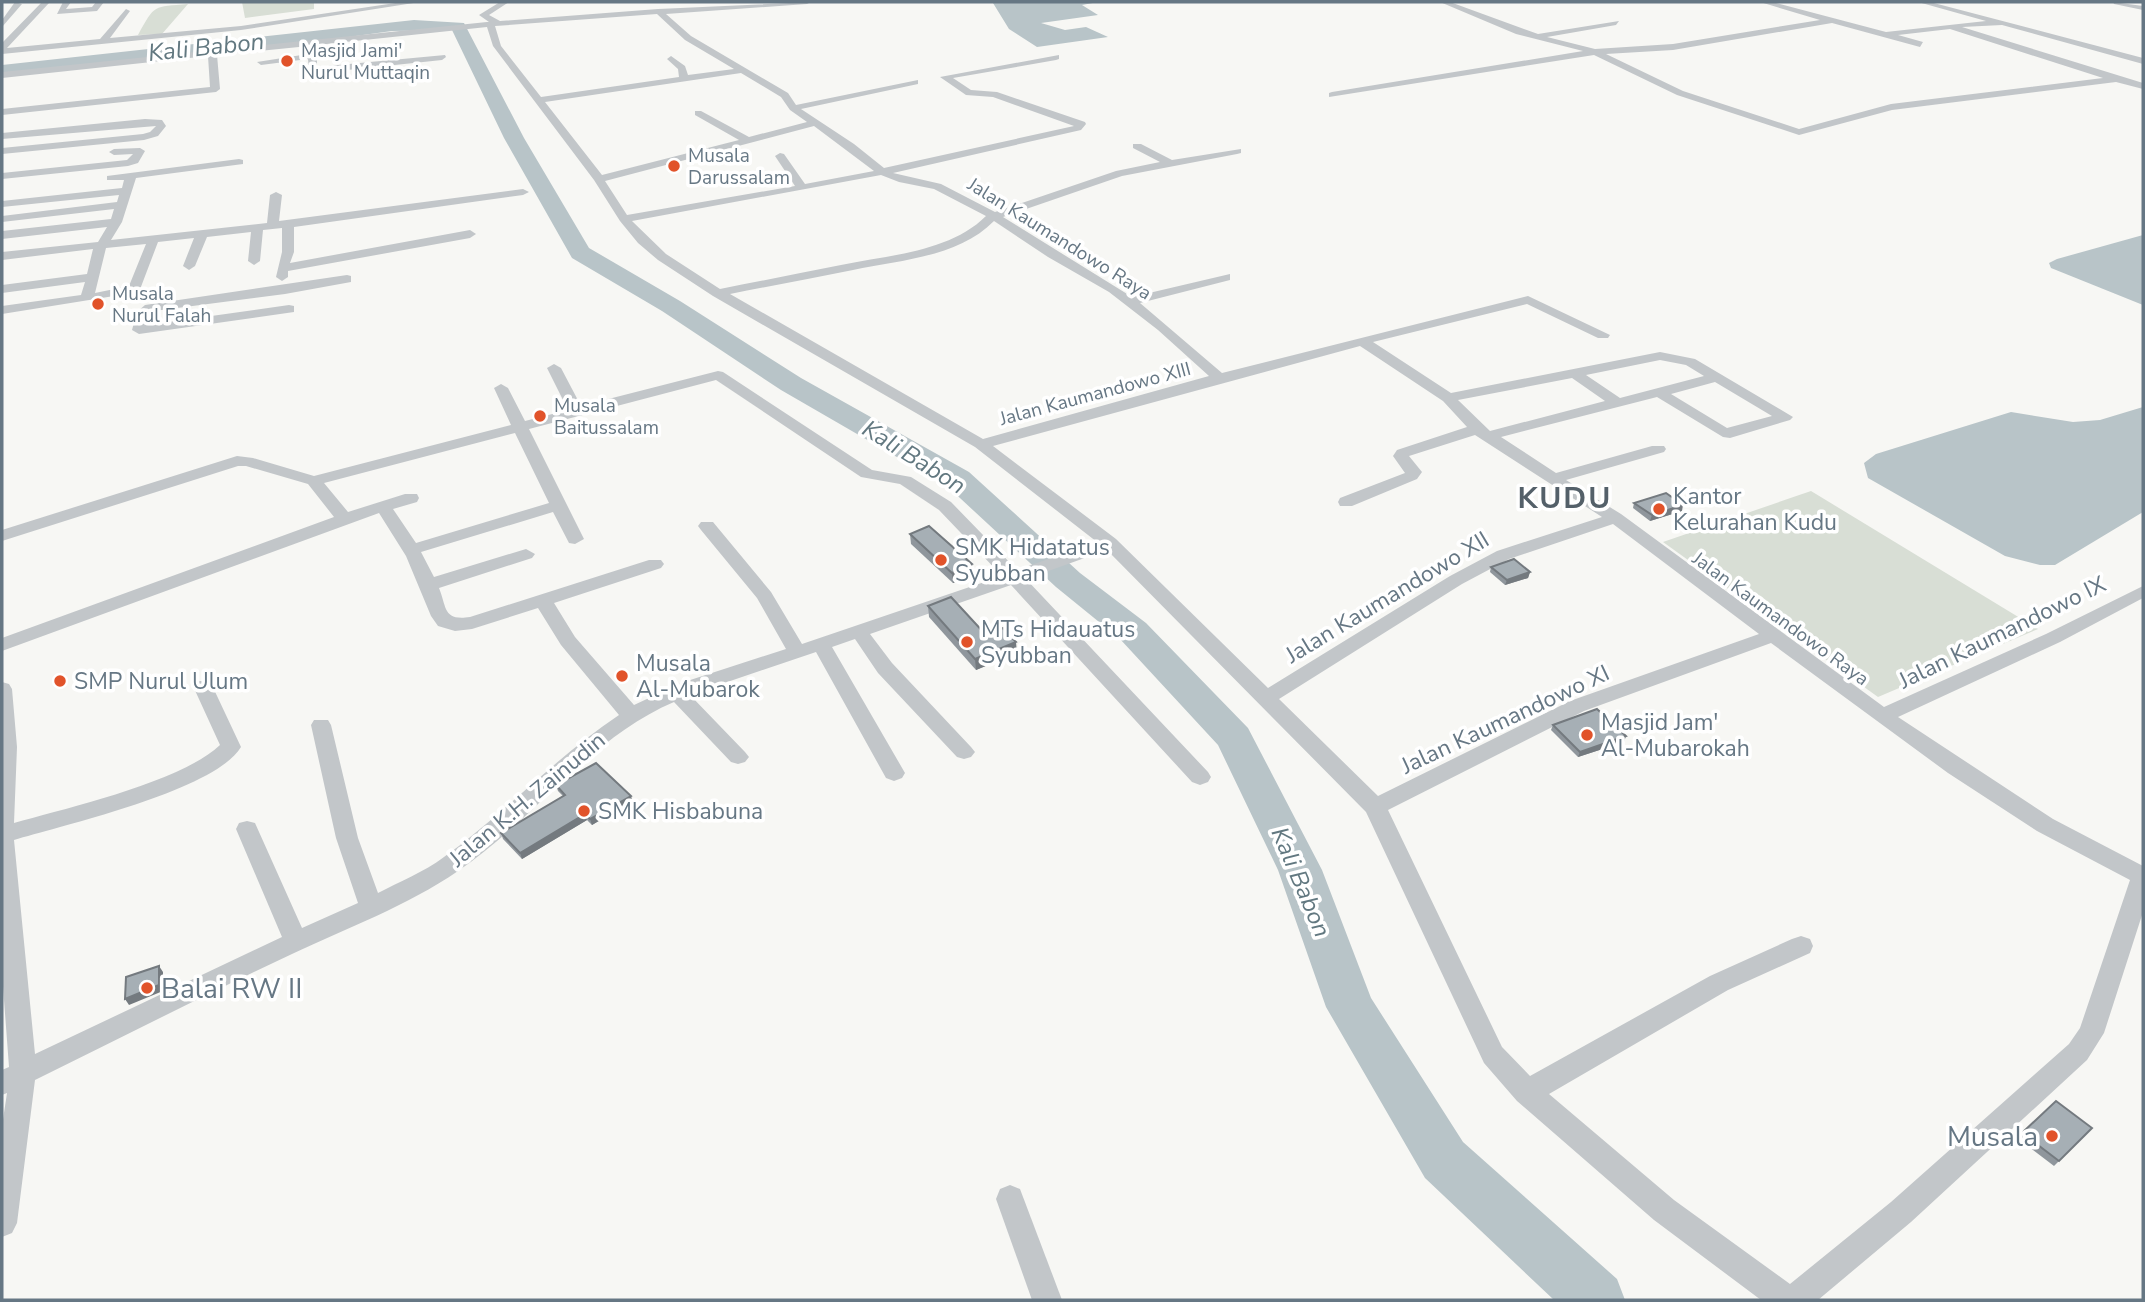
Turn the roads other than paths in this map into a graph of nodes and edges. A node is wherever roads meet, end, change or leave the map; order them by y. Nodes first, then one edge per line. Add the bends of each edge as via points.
1 (67, 2) edge
2 (100, 2) edge
3 (416, 2) edge
4 (505, 2) edge
5 (707, 2) edge
6 (807, 2) edge
7 (1444, 2) edge
8 (1765, 2) edge
9 (1922, 2) edge
10 (2117, 2) edge
11 (45, 3) edge
12 (640, 3) edge
13 (18, 4) dead end
14 (693, 8) junction
15 (2143, 8) edge
16 (126, 11) dead end
17 (652, 11) junction
18 (340, 13) junction
19 (461, 17) dead end
20 (1833, 20) junction
21 (490, 23) junction
22 (1616, 23) dead end
23 (2002, 23) junction
24 (337, 24) dead end
25 (2, 25) edge
26 (1950, 26) junction
27 (1889, 34) junction
28 (269, 35) dead end
29 (1534, 36) junction
30 (104, 40) junction
31 (313, 43) junction
32 (435, 44) junction
33 (1920, 44) dead end
34 (2, 49) edge
35 (1595, 52) junction
36 (212, 53) junction
37 (70, 55) dead end
38 (312, 56) junction
39 (1056, 57) dead end
40 (671, 59) dead end
41 (2143, 61) edge
42 (261, 62) dead end
43 (448, 69) dead end
44 (743, 70) junction
45 (2, 75) edge
46 (684, 79) junction
47 (947, 79) junction
48 (2116, 79) junction
49 (925, 83) joint
50 (2143, 86) edge
51 (1332, 95) dead end
52 (538, 100) junction
53 (793, 108) junction
54 (153, 109) junction
55 (698, 113) dead end
56 (4, 114) edge
57 (98, 115) junction
58 (44, 120) junction
59 (814, 123) junction
60 (2, 136) edge
61 (747, 140) junction
62 (1137, 146) dead end
63 (2, 150) edge
64 (1237, 151) dead end
65 (780, 156) dead end
66 (239, 162) dead end
67 (1168, 162) junction
68 (2, 163) edge
69 (131, 169) junction
70 (882, 172) junction
71 (2, 176) edge
72 (105, 178) dead end
73 (599, 179) junction
74 (802, 188) junction
75 (125, 191) junction
76 (523, 192) dead end
77 (276, 195) dead end
78 (2, 204) edge
79 (122, 205) junction
80 (993, 216) junction
81 (2, 219) edge
82 (624, 219) junction
83 (116, 222) junction
84 (288, 224) junction
85 (273, 225) junction
86 (257, 227) junction
87 (202, 233) junction
88 (2, 234) edge
89 (470, 234) dead end
90 (154, 238) junction
91 (100, 245) junction
92 (2, 256) edge
93 (254, 261) dead end
94 (189, 267) dead end
95 (282, 268) junction
96 (91, 277) junction
97 (1226, 277) dead end
98 (347, 279) dead end
99 (2, 289) edge
100 (285, 289) junction
101 (131, 290) junction
102 (718, 293) junction
103 (87, 298) junction
104 (1130, 301) junction
105 (2, 310) edge
106 (147, 310) junction
107 (1603, 335) dead end
108 (1362, 341) junction
109 (554, 368) dead end
110 (1574, 373) junction
111 (1719, 377) junction
112 (1219, 378) junction
113 (500, 388) dead end
114 (1658, 392) junction
115 (1448, 398) junction
116 (1616, 402) junction
117 (578, 413) junction
118 (519, 428) junction
119 (1483, 433) junction
120 (981, 444) junction
121 (1658, 449) dead end
122 (1554, 478) junction
123 (314, 481) junction
124 (411, 498) dead end
125 (1346, 502) dead end
126 (559, 505) junction
127 (383, 507) junction
128 (1615, 518) junction
129 (344, 519) junction
130 (707, 526) dead end
131 (2, 536) edge
132 (575, 538) dead end
133 (1108, 544) junction
134 (411, 550) junction
135 (526, 554) dead end
136 (655, 564) dead end
137 (1014, 578) junction
138 (429, 585) junction
139 (2139, 597) edge
140 (543, 600) junction
141 (859, 632) junction
142 (1775, 635) junction
143 (821, 644) junction
144 (2, 645) edge
145 (797, 652) junction
146 (203, 686) dead end
147 (2, 689) edge
148 (677, 692) junction
149 (1268, 697) junction
150 (631, 715) junction
151 (1882, 716) junction
152 (321, 725) dead end
153 (964, 752) dead end
154 (738, 757) dead end
155 (894, 773) dead end
156 (1200, 777) dead end
157 (1376, 807) junction
158 (247, 829) dead end
159 (2, 835) edge
160 (2143, 876) edge
161 (371, 908) junction
162 (296, 942) junction
163 (1801, 946) dead end
164 (13, 1078) edge
165 (1527, 1092) junction
166 (1010, 1199) dead end
167 (2, 1223) edge
168 (1047, 1300) edge
169 (1786, 1300) edge
170 (1795, 1300) edge

1 - 2 street via 60,12 94,9
3 - 18 street
4 - 21 street via 484,14
5 - 14 street
6 - 14 street
7 - 29 street
8 - 20 street
9 - 23 street
10 - 15 street
11 - 34 street
12 - 17 street, Jalan Kaumandowo Raya
13 - 25 street
14 - 17 street
16 - 30 street
17 - 21 street
17 - 44 street, Jalan Kaumandowo Raya
18 - 24 street
18 - 30 street via 323,11 241,28
19 - 21 street
20 - 27 street
20 - 35 street via 1673,47
21 - 32 street via 440,30
21 - 52 street via 497,46
22 - 29 street
23 - 26 street
23 - 41 street
26 - 27 street
26 - 48 street
27 - 33 street
28 - 37 street
29 - 35 street
30 - 34 street
31 - 32 street
31 - 36 street
31 - 38 street
32 - 38 street via 319,70 312,69
32 - 43 street
35 - 48 street via 1680,93 1800,132 1899,106
35 - 51 street
36 - 45 street
36 - 54 street via 215,90
38 - 42 street
39 - 47 street via 950,74 944,77
40 - 46 street via 682,68
44 - 46 street
44 - 53 street, Jalan Kaumandowo Raya via 785,95
46 - 52 street
47 - 49 street
47 - 70 street via 971,94 994,94 1081,126
48 - 50 street
49 - 53 street via 866,90
52 - 73 street
53 - 59 street, Jalan Kaumandowo Raya
54 - 57 street
54 - 57 street
54 - 63 street via 161,126 144,137
55 - 61 street
56 - 58 street
57 - 58 street
57 - 58 street
58 - 60 street
59 - 61 street
59 - 70 street, Jalan Kaumandowo Raya
61 - 73 street
62 - 67 street
64 - 67 street
65 - 74 street
66 - 69 street
67 - 80 street via 1120,173
68 - 69 street via 139,150
69 - 71 street
69 - 72 street
69 - 75 street
70 - 74 street
70 - 80 street, Jalan Kaumandowo Raya via 946,189
73 - 82 street
74 - 82 street
75 - 78 street
75 - 79 street
76 - 84 street
77 - 85 street
79 - 81 street
79 - 83 street
80 - 102 street via 981,229 939,248
80 - 104 street, Jalan Kaumandowo Raya
82 - 102 street via 662,257
83 - 88 street
83 - 91 street
84 - 85 street
84 - 95 street via 288,252
85 - 86 street
86 - 87 street
86 - 93 street
87 - 90 street
87 - 94 street
89 - 95 street
90 - 91 street
90 - 101 street
91 - 92 street
91 - 96 street
95 - 100 street
96 - 99 street
96 - 103 street
97 - 104 street
98 - 100 street
100 - 106 street
100 - 106 street via 290,315 139,331
101 - 103 street
101 - 106 street via 143,296
102 - 120 street
103 - 105 street
104 - 112 street, Jalan Kaumandowo Raya
107 - 108 street via 1528,300
108 - 112 street
108 - 115 street, Jalan Kaumandowo Raya
109 - 117 street
110 - 111 street via 1652,356 1682,359
110 - 115 street
110 - 116 street
111 - 114 street
111 - 114 street via 1785,417 1723,432
112 - 120 street, Jalan Kaumandowo XIII
113 - 118 street
114 - 116 street
115 - 119 street, Jalan Kaumandowo Raya
116 - 119 street
117 - 118 street
117 - 137 street via 718,375 867,474 905,480 945,506
118 - 123 street
118 - 126 street
119 - 122 street, Jalan Kaumandowo Raya
119 - 125 street via 1403,453 1414,472 1411,476
120 - 133 street
121 - 122 street
122 - 128 street, Jalan Kaumandowo Raya
123 - 129 street
123 - 131 street via 237,461
124 - 127 street
126 - 132 street
126 - 134 street
127 - 129 street
127 - 134 street
128 - 142 street, Jalan Kaumandowo Raya
128 - 149 street, Jalan Kaumandowo XII via 1503,555
129 - 144 street
130 - 145 street via 765,596
133 - 137 street, Jalan K.H. Zainudin
133 - 149 street
134 - 138 street
135 - 138 street
136 - 140 street
137 - 141 street, Jalan K.H. Zainudin
137 - 156 street
138 - 140 street via 440,616 452,625
139 - 151 street, Jalan Kaumandowo IX
140 - 150 street via 568,641
141 - 143 street, Jalan K.H. Zainudin
141 - 153 street via 885,668
142 - 151 street, Jalan Kaumandowo Raya
142 - 157 street, Jalan Kaumandowo XI via 1577,706
143 - 145 street, Jalan K.H. Zainudin
143 - 155 street
145 - 148 street, Jalan K.H. Zainudin
146 - 159 street via 230,747 222,757 157,787
147 - 159 street via 7,747
148 - 150 street, Jalan K.H. Zainudin
148 - 154 street
149 - 157 street
150 - 161 street, Jalan K.H. Zainudin via 450,865
151 - 160 street, Jalan Kaumandowo Raya via 2029,816
152 - 161 street via 347,838
157 - 165 street via 1493,1055
158 - 162 street
159 - 164 street
160 - 170 street via 2091,1033 2078,1052 1901,1212
161 - 162 street, Jalan K.H. Zainudin
162 - 164 street, Jalan K.H. Zainudin
163 - 165 street via 1719,984
164 - 167 street
165 - 169 street via 1664,1210
166 - 168 street

